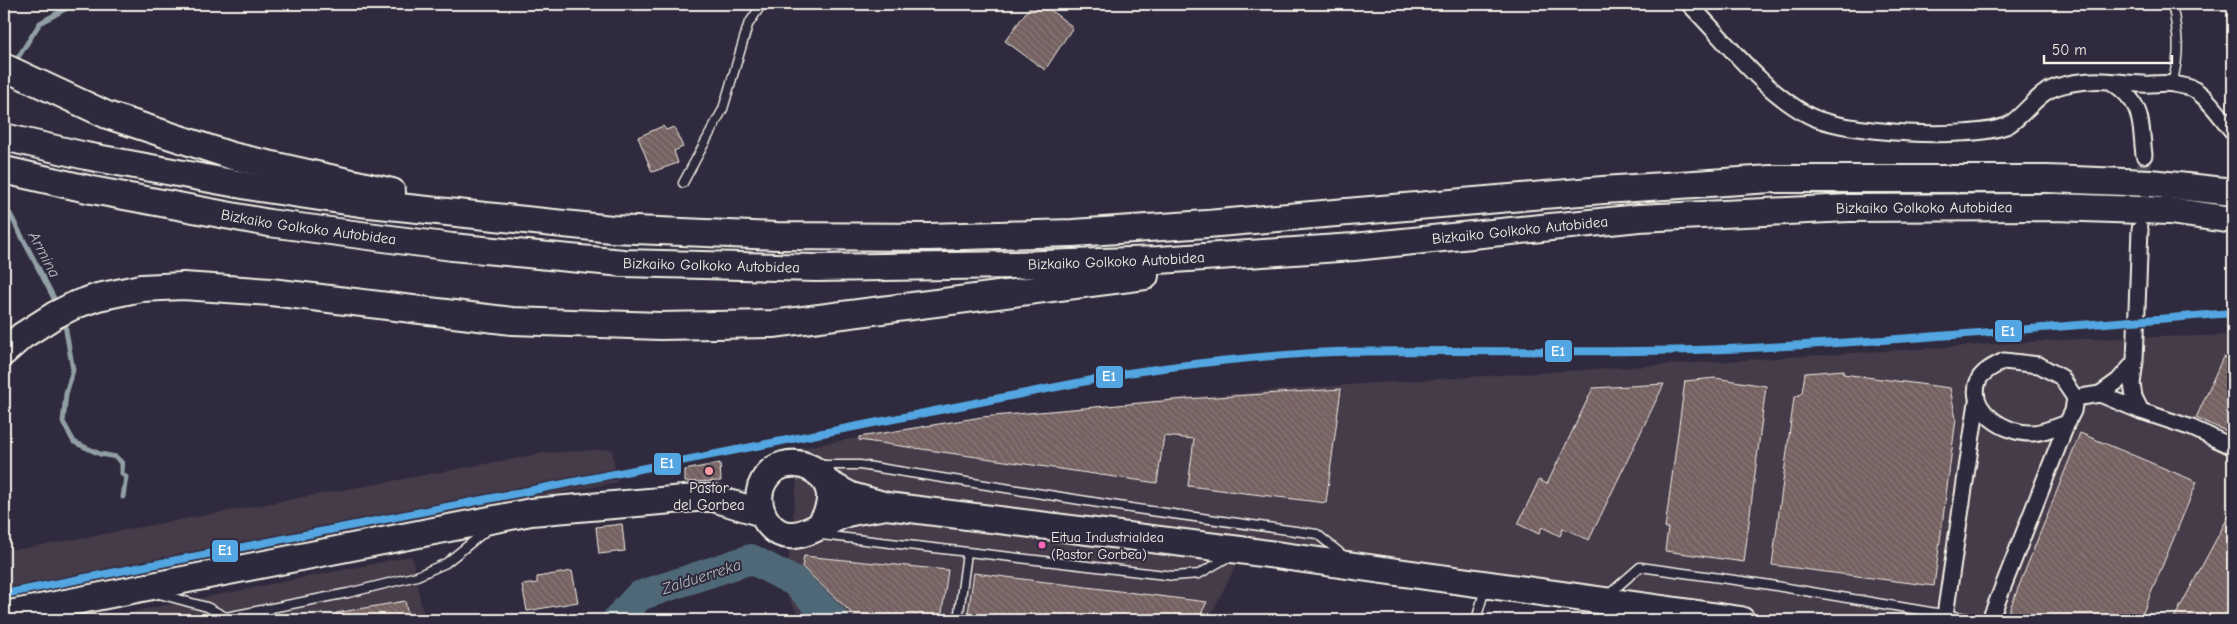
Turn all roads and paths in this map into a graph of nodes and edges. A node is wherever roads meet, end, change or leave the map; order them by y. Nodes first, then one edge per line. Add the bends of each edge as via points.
1 (762, 4) edge
2 (1689, 4) edge
3 (2172, 4) edge
4 (4, 67) edge
5 (2112, 82) junction
6 (2172, 83) junction
7 (2138, 106) junction
8 (2233, 132) edge
9 (4, 137) edge
10 (2144, 155) tunnel mouth
11 (4, 170) edge
12 (683, 182) dead end
13 (2233, 192) edge
14 (465, 213) junction
15 (2233, 220) edge
16 (2140, 228) tunnel mouth
17 (1354, 247) junction
18 (4, 352) edge
19 (2135, 361) junction
20 (2100, 394) junction
21 (2074, 398) junction
22 (1978, 402) junction
23 (2141, 411) junction
24 (2067, 423) junction
25 (2233, 447) edge
26 (803, 464) junction
27 (767, 477) junction
28 (826, 482) junction
29 (713, 498) junction
30 (887, 506) junction
31 (762, 513) junction
32 (501, 518) junction
33 (813, 530) junction
34 (1240, 550) junction
35 (967, 553) junction
36 (1357, 567) junction
37 (1486, 585) junction
38 (135, 589) junction
39 (1602, 600) junction
40 (267, 609) junction
41 (4, 615) edge
42 (1945, 615) junction
43 (226, 618) edge
44 (269, 620) edge
45 (958, 620) edge
46 (1476, 620) edge
47 (1741, 620) edge
48 (1978, 620) edge
49 (1990, 620) edge

1 - 12 lane via 748,25 723,109
2 - 5 street via 1764,84 1809,116 1834,124 1949,134 1988,130 2008,126 2046,92 2064,84
3 - 6 lane via 2179,62
4 - 14 highway via 107,115 232,156 294,172 378,187
5 - 6 street
5 - 7 street via 2128,93
6 - 7 street via 2150,94
6 - 8 street via 2194,89
7 - 10 street
9 - 14 highway, Bizkaiko Golkoko Autobidea via 86,156 259,188 360,203
11 - 17 highway, Bizkaiko Golkoko Autobidea via 269,223 452,247 623,263 816,268 1015,266
13 - 14 highway, Bizkaiko Golkoko Autobidea via 2150,183 2048,179 1770,179 1207,224 1073,233 929,237 777,236 612,229
15 - 17 highway, Bizkaiko Golkoko Autobidea via 2170,211 2056,207 1848,208 1639,218
16 - 19 street
17 - 18 highway via 772,324 660,326 512,322 271,292 183,286 141,288 98,297 55,315
19 - 20 street via 2118,381
19 - 23 street via 2132,384
20 - 21 street
20 - 23 street
21 - 22 street via 2061,377 2039,365 2004,361 1980,378 1976,393
21 - 24 street via 2073,411
22 - 24 street via 1988,417 2019,432 2038,432
22 - 42 street
23 - 25 street via 2192,428
24 - 49 street
26 - 27 highway via 783,466
26 - 28 highway via 820,474
26 - 36 lane via 860,465 1317,534
27 - 29 highway via 743,490
27 - 31 highway via 759,494
28 - 30 highway via 851,496
28 - 33 highway via 831,493 831,505 827,516
29 - 31 highway
29 - 32 highway via 619,503
30 - 33 highway via 848,513
30 - 34 highway
31 - 33 highway via 767,522 785,534 796,536
32 - 38 highway
32 - 40 lane via 446,563 417,576
33 - 35 lane
34 - 35 lane via 1199,574 1174,576
34 - 36 highway
35 - 45 lane
36 - 37 highway
37 - 39 highway
37 - 46 lane
38 - 41 highway
38 - 43 lane via 207,607
39 - 42 lane via 1640,566
39 - 47 highway
40 - 43 lane
40 - 44 lane
42 - 48 lane

